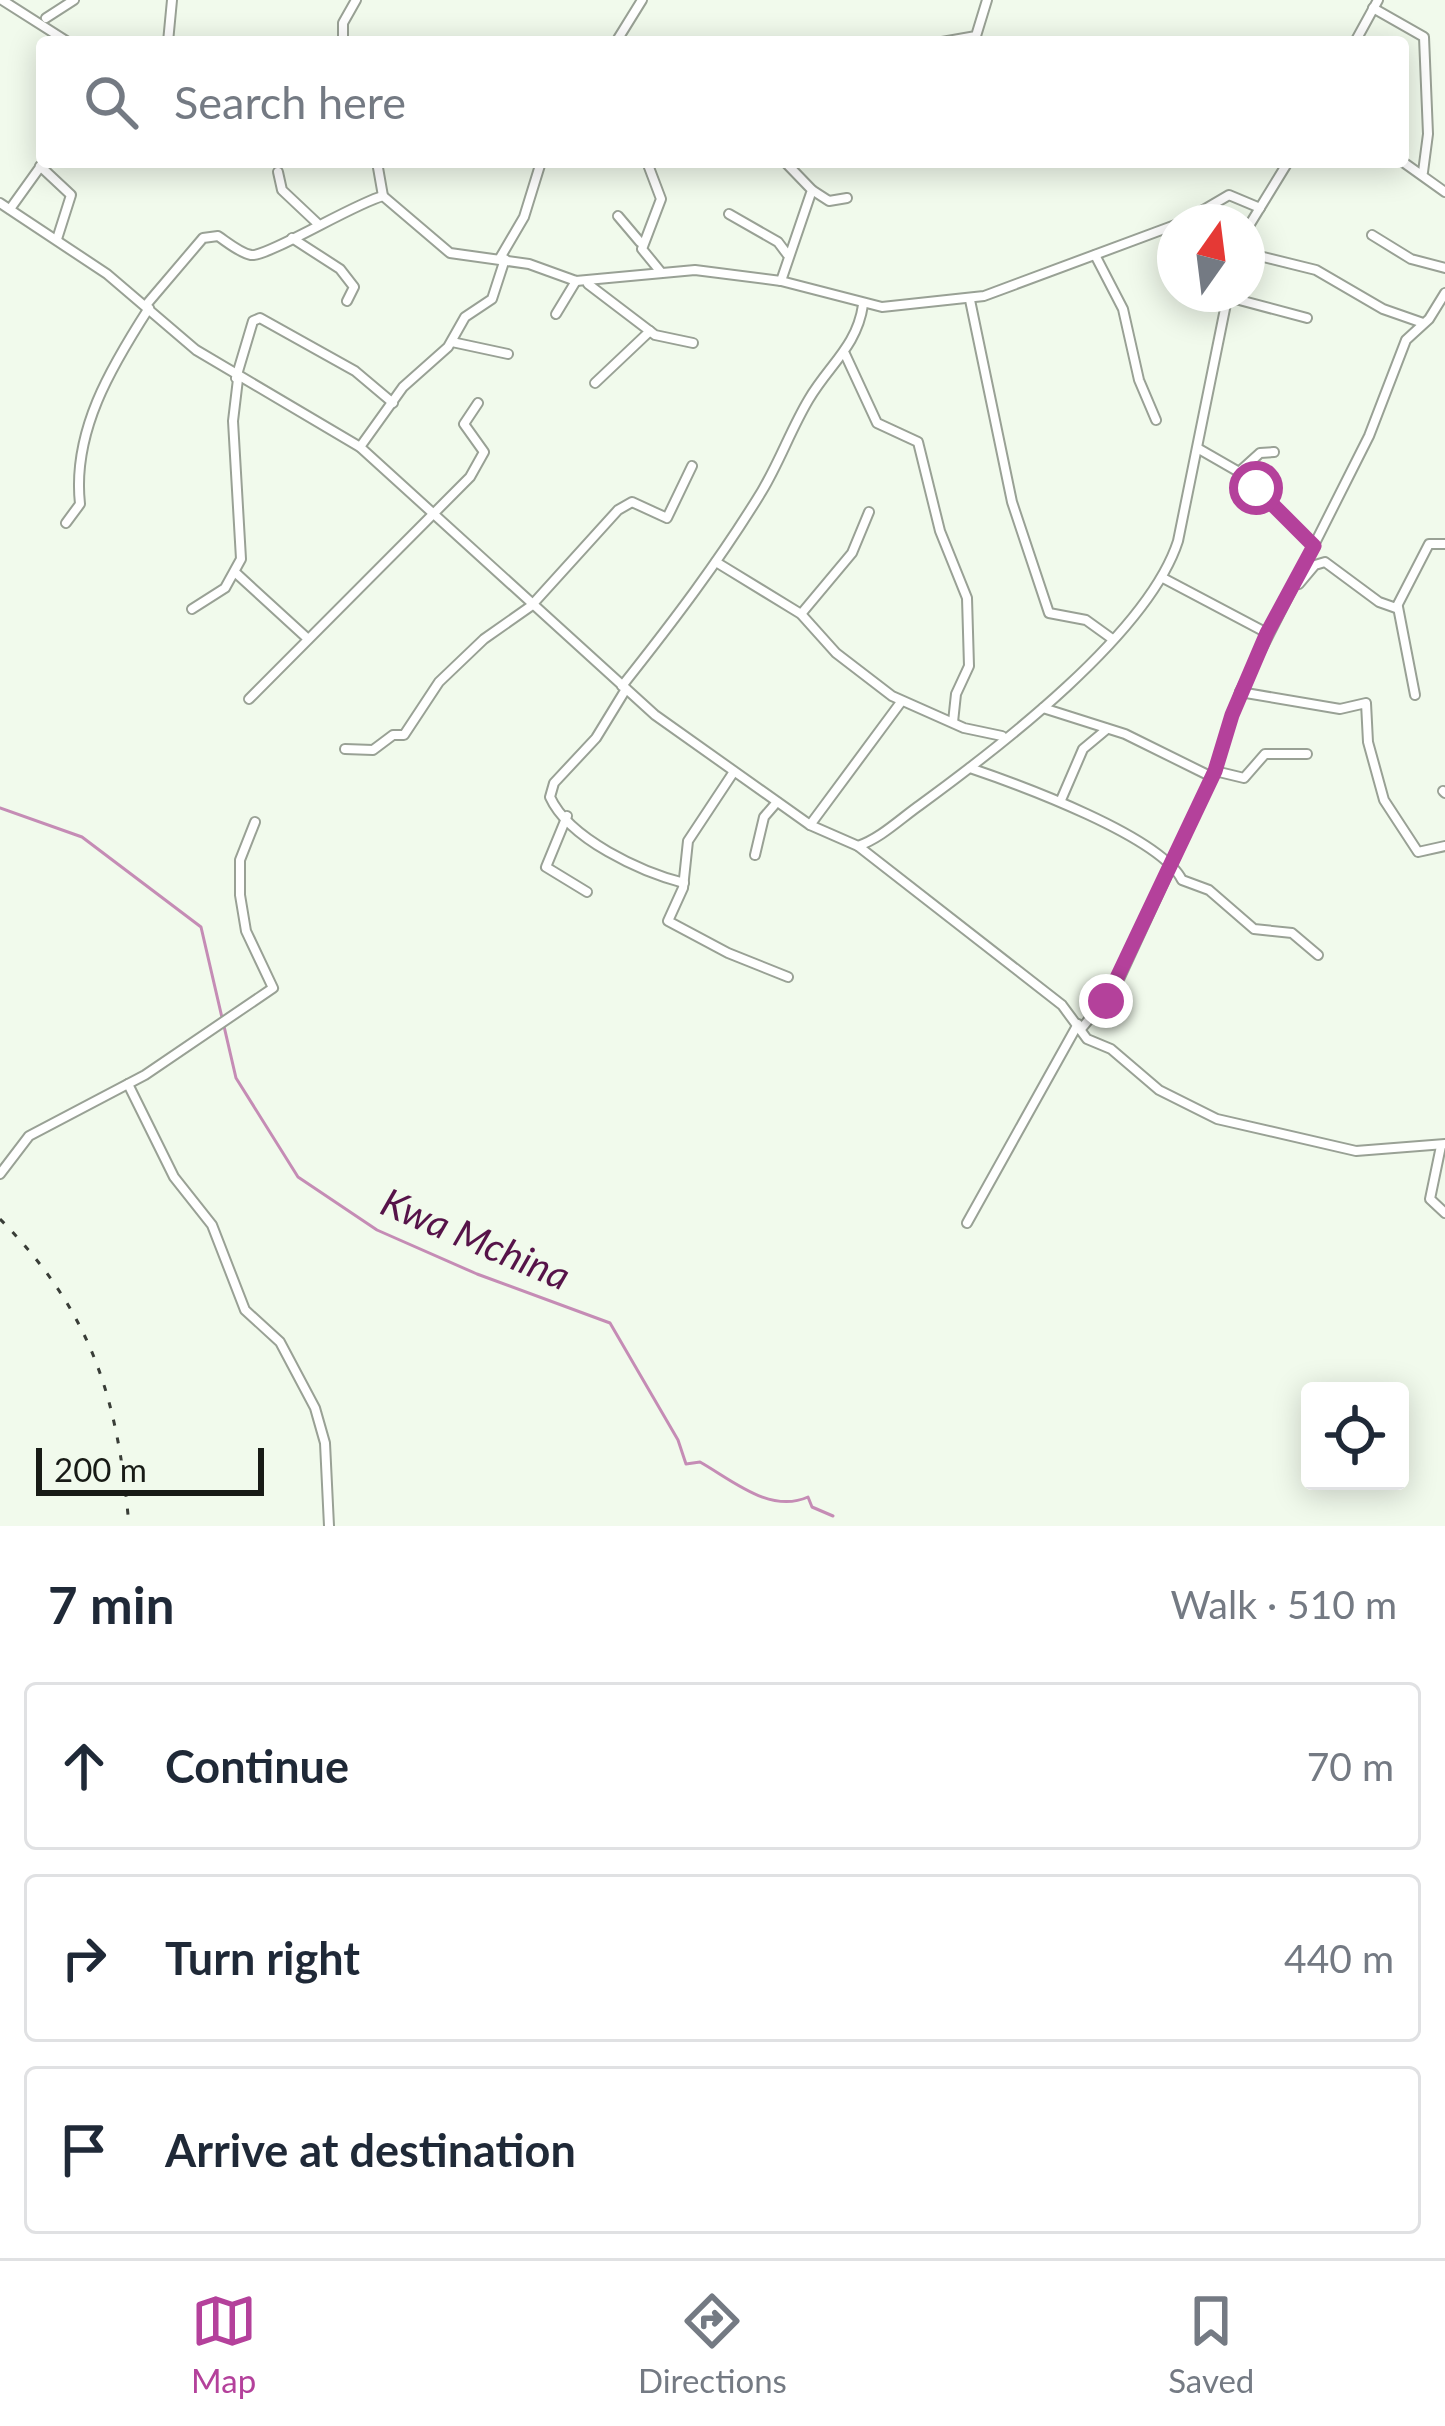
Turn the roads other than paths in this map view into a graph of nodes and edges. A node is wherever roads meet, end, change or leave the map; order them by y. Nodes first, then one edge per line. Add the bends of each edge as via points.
1 (2, 0) edge
2 (74, 0) edge
3 (172, 0) edge
4 (356, 0) edge
5 (642, 0) edge
6 (987, 0) edge
7 (1376, 4) edge
8 (46, 18) dead end
9 (59, 36) edge
10 (172, 36) edge
11 (343, 36) edge
12 (620, 36) edge
13 (976, 36) edge
14 (1358, 36) edge
15 (1409, 165) edge
16 (39, 168) edge
17 (46, 168) edge
18 (378, 168) edge
19 (539, 168) edge
20 (649, 168) edge
21 (791, 168) edge
22 (1284, 168) edge
23 (278, 172) dead end
24 (1424, 172) junction
25 (812, 190) junction
26 (1445, 192) edge
27 (383, 196) junction
28 (848, 198) dead end
29 (0, 203) edge
30 (1213, 204) edge
31 (1250, 204) edge
32 (1262, 204) edge
33 (10, 209) junction
34 (729, 214) dead end
35 (618, 216) dead end
36 (317, 223) junction
37 (1157, 232) edge
38 (1372, 235) dead end
39 (292, 238) junction
40 (57, 239) junction
41 (641, 244) junction
42 (788, 255) junction
43 (1095, 256) junction
44 (502, 258) junction
45 (1265, 258) edge
46 (1445, 268) edge
47 (660, 272) junction
48 (781, 281) junction
49 (581, 282) junction
50 (1445, 293) edge
51 (970, 300) junction
52 (347, 301) dead end
53 (863, 305) junction
54 (147, 306) junction
55 (1265, 306) edge
56 (1225, 312) edge
57 (556, 314) dead end
58 (1307, 318) dead end
59 (1423, 323) junction
60 (650, 331) junction
61 (451, 342) junction
62 (693, 343) dead end
63 (508, 354) dead end
64 (845, 354) junction
65 (237, 378) junction
66 (595, 383) dead end
67 (393, 403) junction
68 (478, 403) dead end
69 (1156, 420) dead end
70 (360, 446) junction
71 (1199, 449) junction
72 (1274, 452) dead end
73 (692, 466) dead end
74 (1239, 472) junction
75 (433, 510) junction
76 (869, 512) dead end
77 (66, 523) dead end
78 (1445, 544) edge
79 (1314, 546) junction
80 (716, 562) junction
81 (237, 574) junction
82 (1162, 578) junction
83 (1293, 588) junction
84 (531, 606) junction
85 (1398, 607) junction
86 (192, 609) dead end
87 (801, 614) junction
88 (1267, 633) junction
89 (1112, 638) junction
90 (308, 639) junction
91 (624, 688) junction
92 (1240, 692) junction
93 (1415, 695) dead end
94 (249, 699) dead end
95 (901, 702) junction
96 (1042, 708) junction
97 (953, 722) junction
98 (1107, 729) junction
99 (1004, 736) junction
100 (345, 749) dead end
101 (1307, 754) dead end
102 (970, 768) junction
103 (734, 772) junction
104 (1214, 774) junction
105 (1061, 800) junction
106 (777, 802) junction
107 (567, 816) junction
108 (255, 822) dead end
109 (810, 824) junction
110 (858, 846) junction
111 (1445, 846) edge
112 (755, 855) dead end
113 (1173, 862) junction
114 (683, 883) junction
115 (587, 892) dead end
116 (1318, 955) dead end
117 (788, 977) dead end
118 (1079, 1027) junction
119 (128, 1084) junction
120 (1443, 1146) edge
121 (0, 1174) edge
122 (1445, 1214) edge
123 (967, 1223) dead end
124 (329, 1526) edge

1 - 9 street
2 - 8 street
3 - 10 street
4 - 11 street
5 - 12 street
6 - 13 street
7 - 14 street
7 - 24 street via 1424,37
15 - 24 street
16 - 33 street
17 - 40 street via 70,195
18 - 27 street
19 - 44 street
20 - 41 street via 661,200
21 - 25 street
22 - 32 street
23 - 36 street via 282,190
24 - 26 street
25 - 28 street via 829,201
25 - 42 street
27 - 36 street
27 - 44 street via 441,248
29 - 33 street
30 - 31 street via 1229,195
33 - 40 street
34 - 42 street
35 - 41 street
36 - 39 street
37 - 43 street
38 - 46 street
39 - 52 street via 347,276 354,286
39 - 54 street via 256,256 218,236 203,238
40 - 54 street
41 - 47 street
42 - 48 street
43 - 51 street
43 - 69 street via 1124,309
44 - 49 street
44 - 61 street via 492,299 465,317
45 - 59 street via 1316,270
47 - 48 street
47 - 49 street
48 - 53 street
49 - 57 street
49 - 60 street
50 - 59 street
51 - 53 street
51 - 89 street via 1040,596 1049,613 1086,620
53 - 64 street
54 - 65 street
54 - 77 street via 101,391 77,468 81,501
55 - 58 street
56 - 71 street
59 - 79 street via 1406,340
60 - 62 street
60 - 66 street
61 - 63 street
61 - 67 street
64 - 80 street via 821,379
64 - 97 street via 877,423 918,442 940,531 968,598 969,665
65 - 67 street via 260,318 355,370
65 - 70 street
65 - 81 street
67 - 70 street
68 - 75 street via 464,428 483,456
70 - 75 street
71 - 74 street
71 - 82 street
72 - 74 street via 1260,453
73 - 84 street via 667,518 632,502 618,510
74 - 79 street
75 - 84 street
75 - 90 street
76 - 87 street via 852,553
78 - 85 street via 1429,544
79 - 83 street
80 - 87 street
80 - 91 street
81 - 86 street
81 - 90 street
82 - 88 street
82 - 89 street
83 - 85 street via 1325,562
83 - 88 street
84 - 91 street
84 - 100 street via 439,682 404,735 373,750
85 - 93 street
87 - 95 street via 836,653
88 - 92 street
89 - 96 street
90 - 94 street
91 - 103 street
91 - 107 street via 596,738 551,787 552,802
92 - 104 street
92 - 111 street via 1340,709 1366,703 1368,742 1390,811 1418,852
95 - 97 street
95 - 109 street
96 - 98 street
96 - 99 street
97 - 99 street
98 - 104 street
98 - 105 street via 1083,749
99 - 102 street
101 - 104 street via 1265,754 1244,778
102 - 105 street
102 - 110 street
103 - 106 street
103 - 114 street via 688,841
104 - 113 street
105 - 113 street
106 - 109 street
106 - 112 street via 764,817
107 - 114 street via 626,859
107 - 115 street via 546,867
108 - 119 street via 240,860 240,895 246,931 273,988
109 - 110 street
110 - 118 street via 1062,1005
113 - 116 street via 1183,880 1209,890 1243,922 1292,932
113 - 118 street via 1115,988
114 - 117 street via 671,924
118 - 120 street via 1159,1090 1217,1119 1356,1151
118 - 123 street
119 - 121 street via 29,1136
119 - 124 street via 174,1177 212,1226 245,1310 280,1342 315,1408
120 - 122 street via 1430,1199

